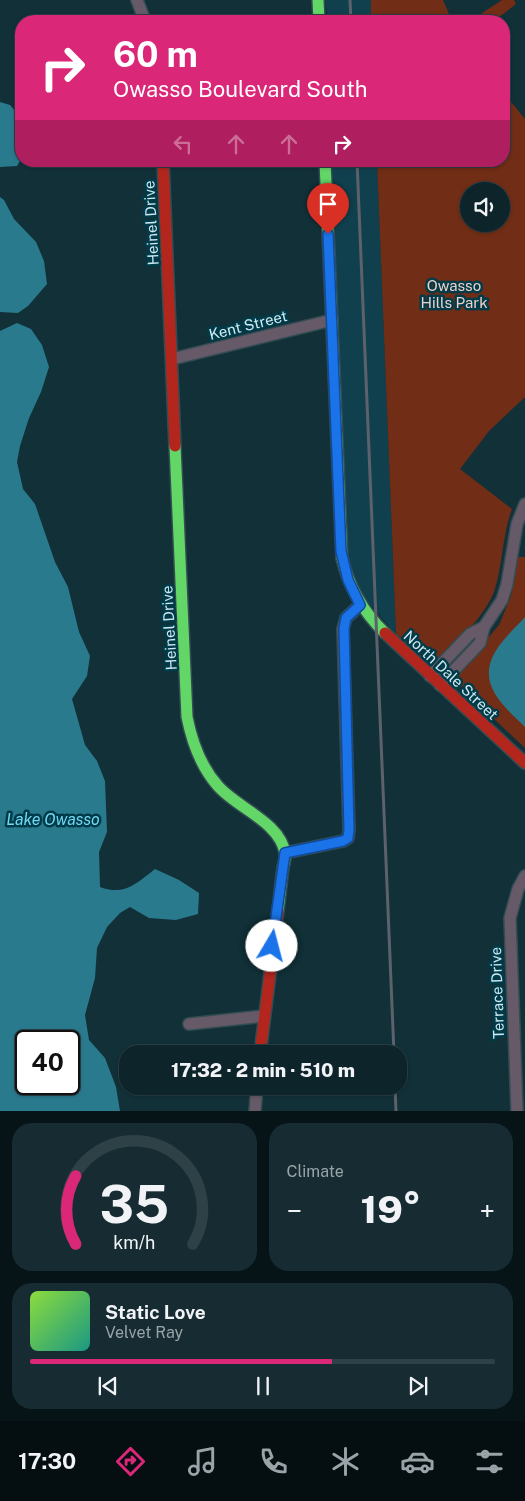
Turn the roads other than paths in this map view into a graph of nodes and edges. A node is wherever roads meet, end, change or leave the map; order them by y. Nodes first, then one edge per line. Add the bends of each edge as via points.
1 (137, 0) edge
2 (318, 0) edge
3 (143, 15) edge
4 (319, 15) edge
5 (163, 167) edge
6 (325, 167) edge
7 (332, 320) junction
8 (172, 359) junction
9 (525, 504) edge
10 (360, 605) junction
11 (484, 627) junction
12 (430, 676) junction
13 (440, 685) junction
14 (525, 764) edge
15 (285, 853) junction
16 (525, 876) edge
17 (264, 1016) junction
18 (189, 1024) dead end
19 (261, 1045) edge
20 (257, 1095) edge
21 (255, 1111) edge
22 (517, 1111) edge

1 - 3 street
2 - 4 street
5 - 8 street, Heinel Drive
6 - 7 street, North Dale Street
7 - 8 street, Kent Street
7 - 10 street, North Dale Street via 342,555 348,580
8 - 15 street, Heinel Drive via 190,735 195,751 213,781 239,805 273,828
9 - 11 street via 517,524 502,600
10 - 12 street, North Dale Street via 378,627
10 - 15 street via 346,618 344,629 348,838
11 - 12 street via 470,634
11 - 13 street via 480,643
12 - 13 street, North Dale Street
13 - 14 street, North Dale Street
15 - 17 street
16 - 22 street, Terrace Drive via 510,918
17 - 18 street
17 - 19 street
20 - 21 street

